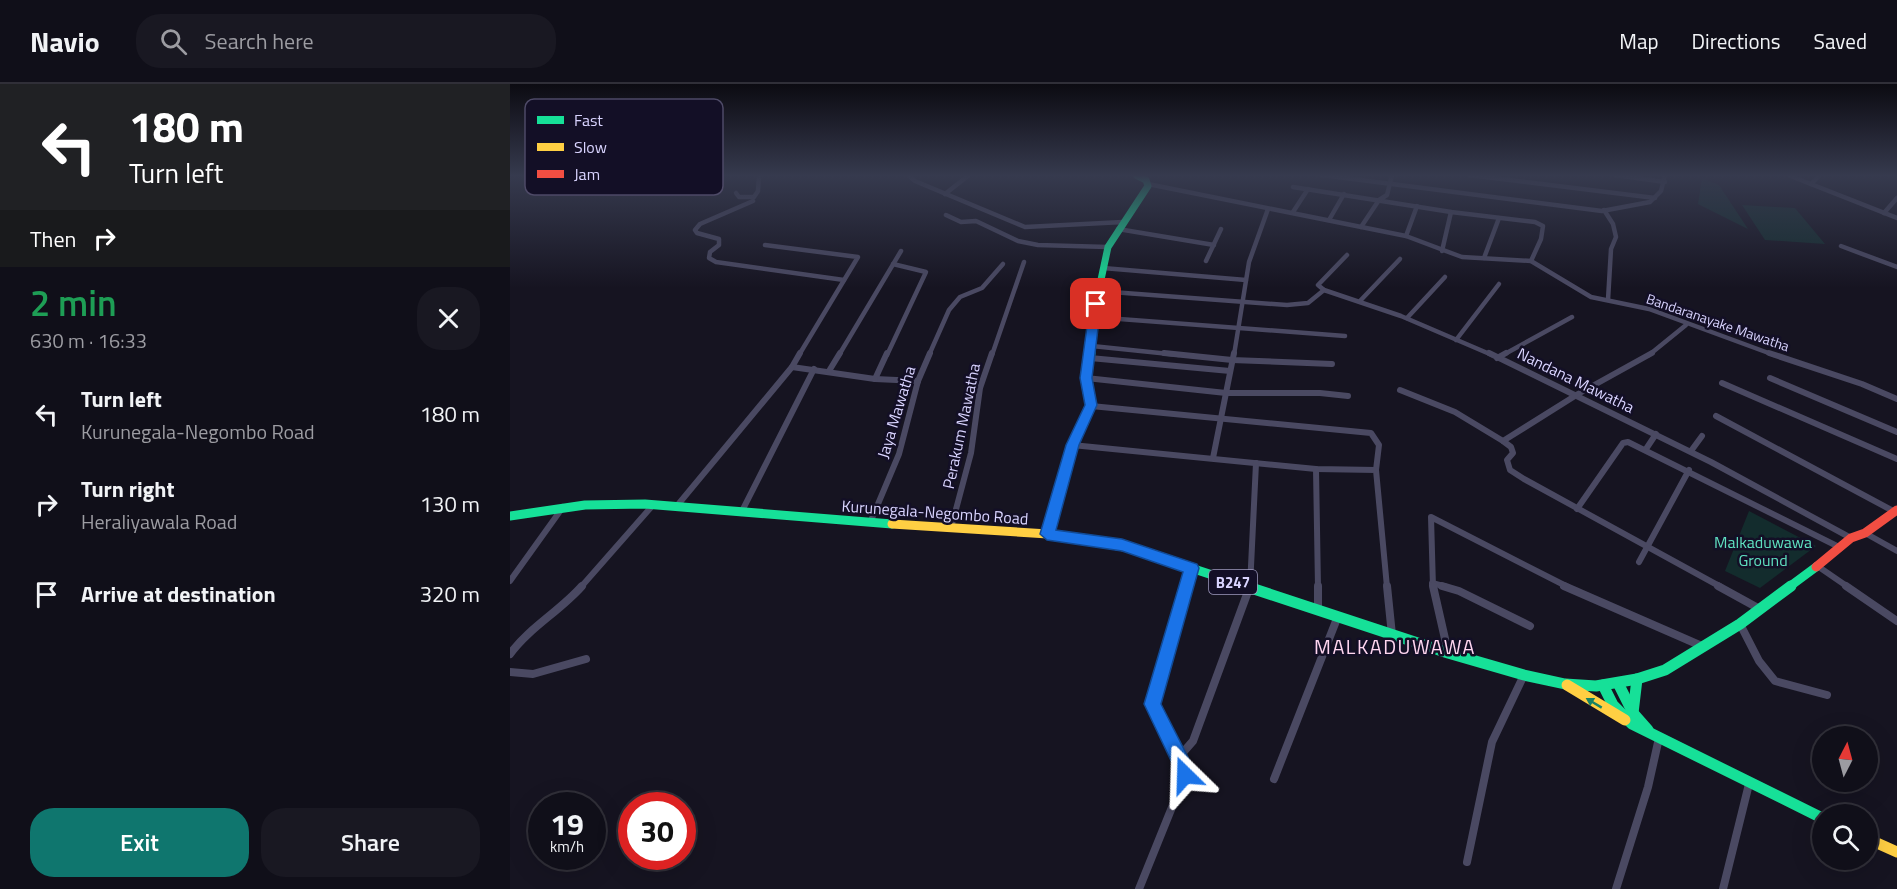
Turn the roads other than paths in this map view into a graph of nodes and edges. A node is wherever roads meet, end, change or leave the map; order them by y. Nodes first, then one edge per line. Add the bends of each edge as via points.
1 (987, 212) edge
2 (1451, 212) edge
3 (726, 213) edge
4 (988, 213) edge
5 (1126, 213) edge
6 (1266, 213) edge
7 (1296, 213) edge
8 (1333, 213) edge
9 (1371, 213) edge
10 (1415, 213) edge
11 (1456, 213) edge
12 (1606, 213) edge
13 (1884, 213) edge
14 (946, 215) dead end
15 (1499, 218) junction
16 (1897, 218) edge
17 (1329, 220) junction
18 (976, 221) junction
19 (1120, 226) junction
20 (1361, 227) junction
21 (1221, 229) dead end
22 (1406, 236) junction
23 (765, 245) dead end
24 (1214, 245) junction
25 (1842, 246) dead end
26 (1108, 247) junction
27 (901, 251) dead end
28 (1442, 251) junction
29 (1347, 255) dead end
30 (1484, 258) junction
31 (1400, 259) dead end
32 (1206, 261) dead end
33 (1531, 261) junction
34 (1024, 262) dead end
35 (893, 264) junction
36 (1003, 264) dead end
37 (1897, 267) edge
38 (1103, 268) junction
39 (1445, 277) dead end
40 (844, 280) junction
41 (1246, 280) junction
42 (1499, 284) dead end
43 (1324, 290) junction
44 (1098, 291) junction
45 (1608, 300) junction
46 (1360, 301) junction
47 (1242, 302) junction
48 (1093, 317) junction
49 (1572, 317) dead end
50 (1407, 318) junction
51 (1686, 325) junction
52 (1237, 329) junction
53 (1345, 336) dead end
54 (1456, 340) junction
55 (1092, 346) junction
56 (1090, 358) junction
57 (1497, 358) junction
58 (1232, 360) junction
59 (1332, 364) dead end
60 (792, 367) junction
61 (814, 369) junction
62 (829, 371) junction
63 (1230, 371) junction
64 (1086, 378) junction
65 (1770, 378) dead end
66 (875, 379) junction
67 (918, 381) junction
68 (1722, 383) dead end
69 (1400, 390) dead end
70 (1226, 393) junction
71 (1578, 394) junction
72 (1348, 396) dead end
73 (1897, 399) edge
74 (1091, 405) junction
75 (1716, 416) dead end
76 (1224, 420) junction
77 (1897, 432) edge
78 (1656, 434) junction
79 (1702, 436) dead end
80 (1503, 441) junction
81 (1072, 445) junction
82 (1646, 449) junction
83 (1691, 451) junction
84 (1213, 458) junction
85 (1897, 459) edge
86 (1256, 463) junction
87 (1316, 469) junction
88 (1376, 470) junction
89 (1689, 470) junction
90 (653, 505) junction
91 (563, 507) junction
92 (676, 507) junction
93 (1577, 509) junction
94 (1896, 511) edge
95 (741, 513) junction
96 (510, 516) edge
97 (870, 523) junction
98 (951, 528) junction
99 (1865, 533) junction
100 (1047, 534) junction
101 (1851, 538) junction
102 (1645, 546) junction
103 (1841, 548) junction
104 (1897, 551) edge
105 (1639, 562) dead end
106 (1816, 565) junction
107 (1191, 568) junction
108 (510, 580) edge
109 (1432, 583) junction
110 (1250, 587) junction
111 (1758, 608) junction
112 (1318, 609) junction
113 (1338, 616) junction
114 (1897, 621) edge
115 (1740, 624) junction
116 (1530, 626) dead end
117 (1392, 635) junction
118 (1705, 647) junction
119 (1448, 653) junction
120 (510, 654) edge
121 (586, 659) dead end
122 (510, 672) edge
123 (1524, 675) junction
124 (1637, 679) junction
125 (1618, 683) junction
126 (1565, 684) junction
127 (1603, 685) junction
128 (1827, 696) dead end
129 (1629, 717) junction
130 (1655, 736) junction
131 (1179, 757) junction
132 (1274, 779) dead end
133 (1749, 784) junction
134 (1812, 813) edge
135 (1878, 843) edge
136 (1897, 852) edge
137 (1467, 862) dead end
138 (1138, 889) edge
139 (1616, 889) edge
140 (1723, 889) edge

1 - 18 street
2 - 28 street
3 - 40 street via 695,230 719,239 709,258
4 - 19 street via 1025,227
5 - 19 main road
6 - 41 street via 1257,232
7 - 17 street, Bandaranayake Mawatha
8 - 17 street
9 - 20 street
10 - 22 street
11 - 15 street
12 - 45 street via 1614,224 1616,237 1611,249
13 - 16 street
14 - 18 street via 961,222
15 - 30 street
15 - 33 street via 1523,219 1543,226
17 - 20 street, Bandaranayake Mawatha
18 - 26 street via 1038,245
19 - 24 street
19 - 26 main road
20 - 22 street, Bandaranayake Mawatha
21 - 24 street
22 - 28 street, Bandaranayake Mawatha
23 - 40 street via 858,257
24 - 32 street
25 - 37 street
26 - 38 main road
27 - 35 street
28 - 30 street, Bandaranayake Mawatha
29 - 43 street via 1318,285
30 - 33 street, Bandaranayake Mawatha
31 - 46 street
33 - 45 street, Bandaranayake Mawatha via 1591,297
34 - 98 street, Perakum Mawatha via 980,388 971,453
35 - 62 street
35 - 66 street via 926,272
36 - 67 street, Jaya Mawatha via 982,288 960,297 949,310
38 - 41 street
38 - 44 main road
39 - 50 street
40 - 60 street
41 - 47 street
42 - 54 street
43 - 46 street, Nandana Mawatha
43 - 47 street via 1308,303
44 - 47 street
44 - 48 main road
45 - 51 street, Bandaranayake Mawatha via 1649,309
46 - 50 street, Nandana Mawatha
47 - 52 street
48 - 52 street
48 - 55 main road
49 - 57 street
50 - 54 street, Nandana Mawatha
51 - 71 street via 1658,350
51 - 73 street, Bandaranayake Mawatha
52 - 53 street
52 - 58 street
54 - 57 street, Nandana Mawatha
55 - 56 main road
55 - 58 street
56 - 63 street
56 - 64 main road
57 - 71 street, Nandana Mawatha
58 - 59 street
58 - 63 street
60 - 61 street
60 - 92 street
61 - 62 street
61 - 95 street
62 - 66 street
63 - 70 street
64 - 70 street
64 - 74 main road
65 - 77 street
66 - 67 street
67 - 97 street, Jaya Mawatha via 899,454
68 - 85 street
69 - 80 street via 1455,412
70 - 72 street
70 - 76 street
71 - 78 street, Nandana Mawatha
71 - 80 street
74 - 76 street
74 - 81 main road
75 - 94 street
76 - 84 street
76 - 88 street via 1371,433 1380,445
78 - 82 street
78 - 83 street, Nandana Mawatha
79 - 83 street
80 - 93 street via 1513,453 1507,460 1510,470
81 - 84 street
81 - 100 main road
82 - 89 street
82 - 93 street via 1623,443
83 - 101 street, Nandana Mawatha
84 - 86 street
86 - 87 street
86 - 110 street
87 - 88 street
87 - 112 street
88 - 117 street
89 - 102 street
89 - 103 street
90 - 91 main road, Kurunegala-Negombo Road / B247
90 - 92 main road, Kurunegala-Negombo Road / B247
90 - 120 street via 566,604 522,638
91 - 96 main road, Kurunegala-Negombo Road / B247
91 - 108 street
92 - 95 main road, Kurunegala-Negombo Road / B247
93 - 102 street
94 - 99 main road, Kurunegala-Negombo Road / B247
95 - 97 main road, Kurunegala-Negombo Road / B247
97 - 98 main road, Kurunegala-Negombo Road / B247
98 - 100 main road, Kurunegala-Negombo Road / B247
99 - 101 main road, Kurunegala-Negombo Road / B247
99 - 104 street
100 - 107 main road, Kurunegala-Negombo Road / B247 via 1122,545
101 - 103 main road, Kurunegala-Negombo Road / B247
102 - 105 street
102 - 111 street
103 - 106 main road, Kurunegala-Negombo Road / B247
106 - 111 main road, Kurunegala-Negombo Road / B247
106 - 114 street
107 - 110 main road, Kurunegala-Negombo Road / B247
107 - 131 street via 1152,704
109 - 116 street via 1459,591
109 - 118 street via 1431,517 1553,581
109 - 119 street
110 - 112 main road, Kurunegala-Negombo Road / B247
110 - 131 street via 1193,741
111 - 115 main road, Kurunegala-Negombo Road / B247
112 - 113 main road, Kurunegala-Negombo Road / B247
113 - 117 main road, Kurunegala-Negombo Road / B247
113 - 132 street
115 - 118 main road, Kurunegala-Negombo Road / B247
115 - 128 street via 1759,661 1775,681
117 - 119 main road, Kurunegala-Negombo Road / B247
118 - 124 main road, Kurunegala-Negombo Road / B247 via 1665,670
119 - 123 main road, Kurunegala-Negombo Road / B247
121 - 122 street via 542,672
123 - 126 main road, Kurunegala-Negombo Road / B247
123 - 137 street via 1492,742
124 - 125 main road, Kurunegala-Negombo Road / B247
124 - 129 main road
125 - 127 main road, Kurunegala-Negombo Road / B247
125 - 129 main road
126 - 127 main road, Kurunegala-Negombo Road / B247
129 -> 126 main road
127 - 129 main road via 1613,705
129 - 130 main road
130 - 133 main road
130 - 139 street via 1648,787
131 - 138 street via 1185,775 1182,785
133 - 134 main road
133 - 140 street
135 - 136 main road

